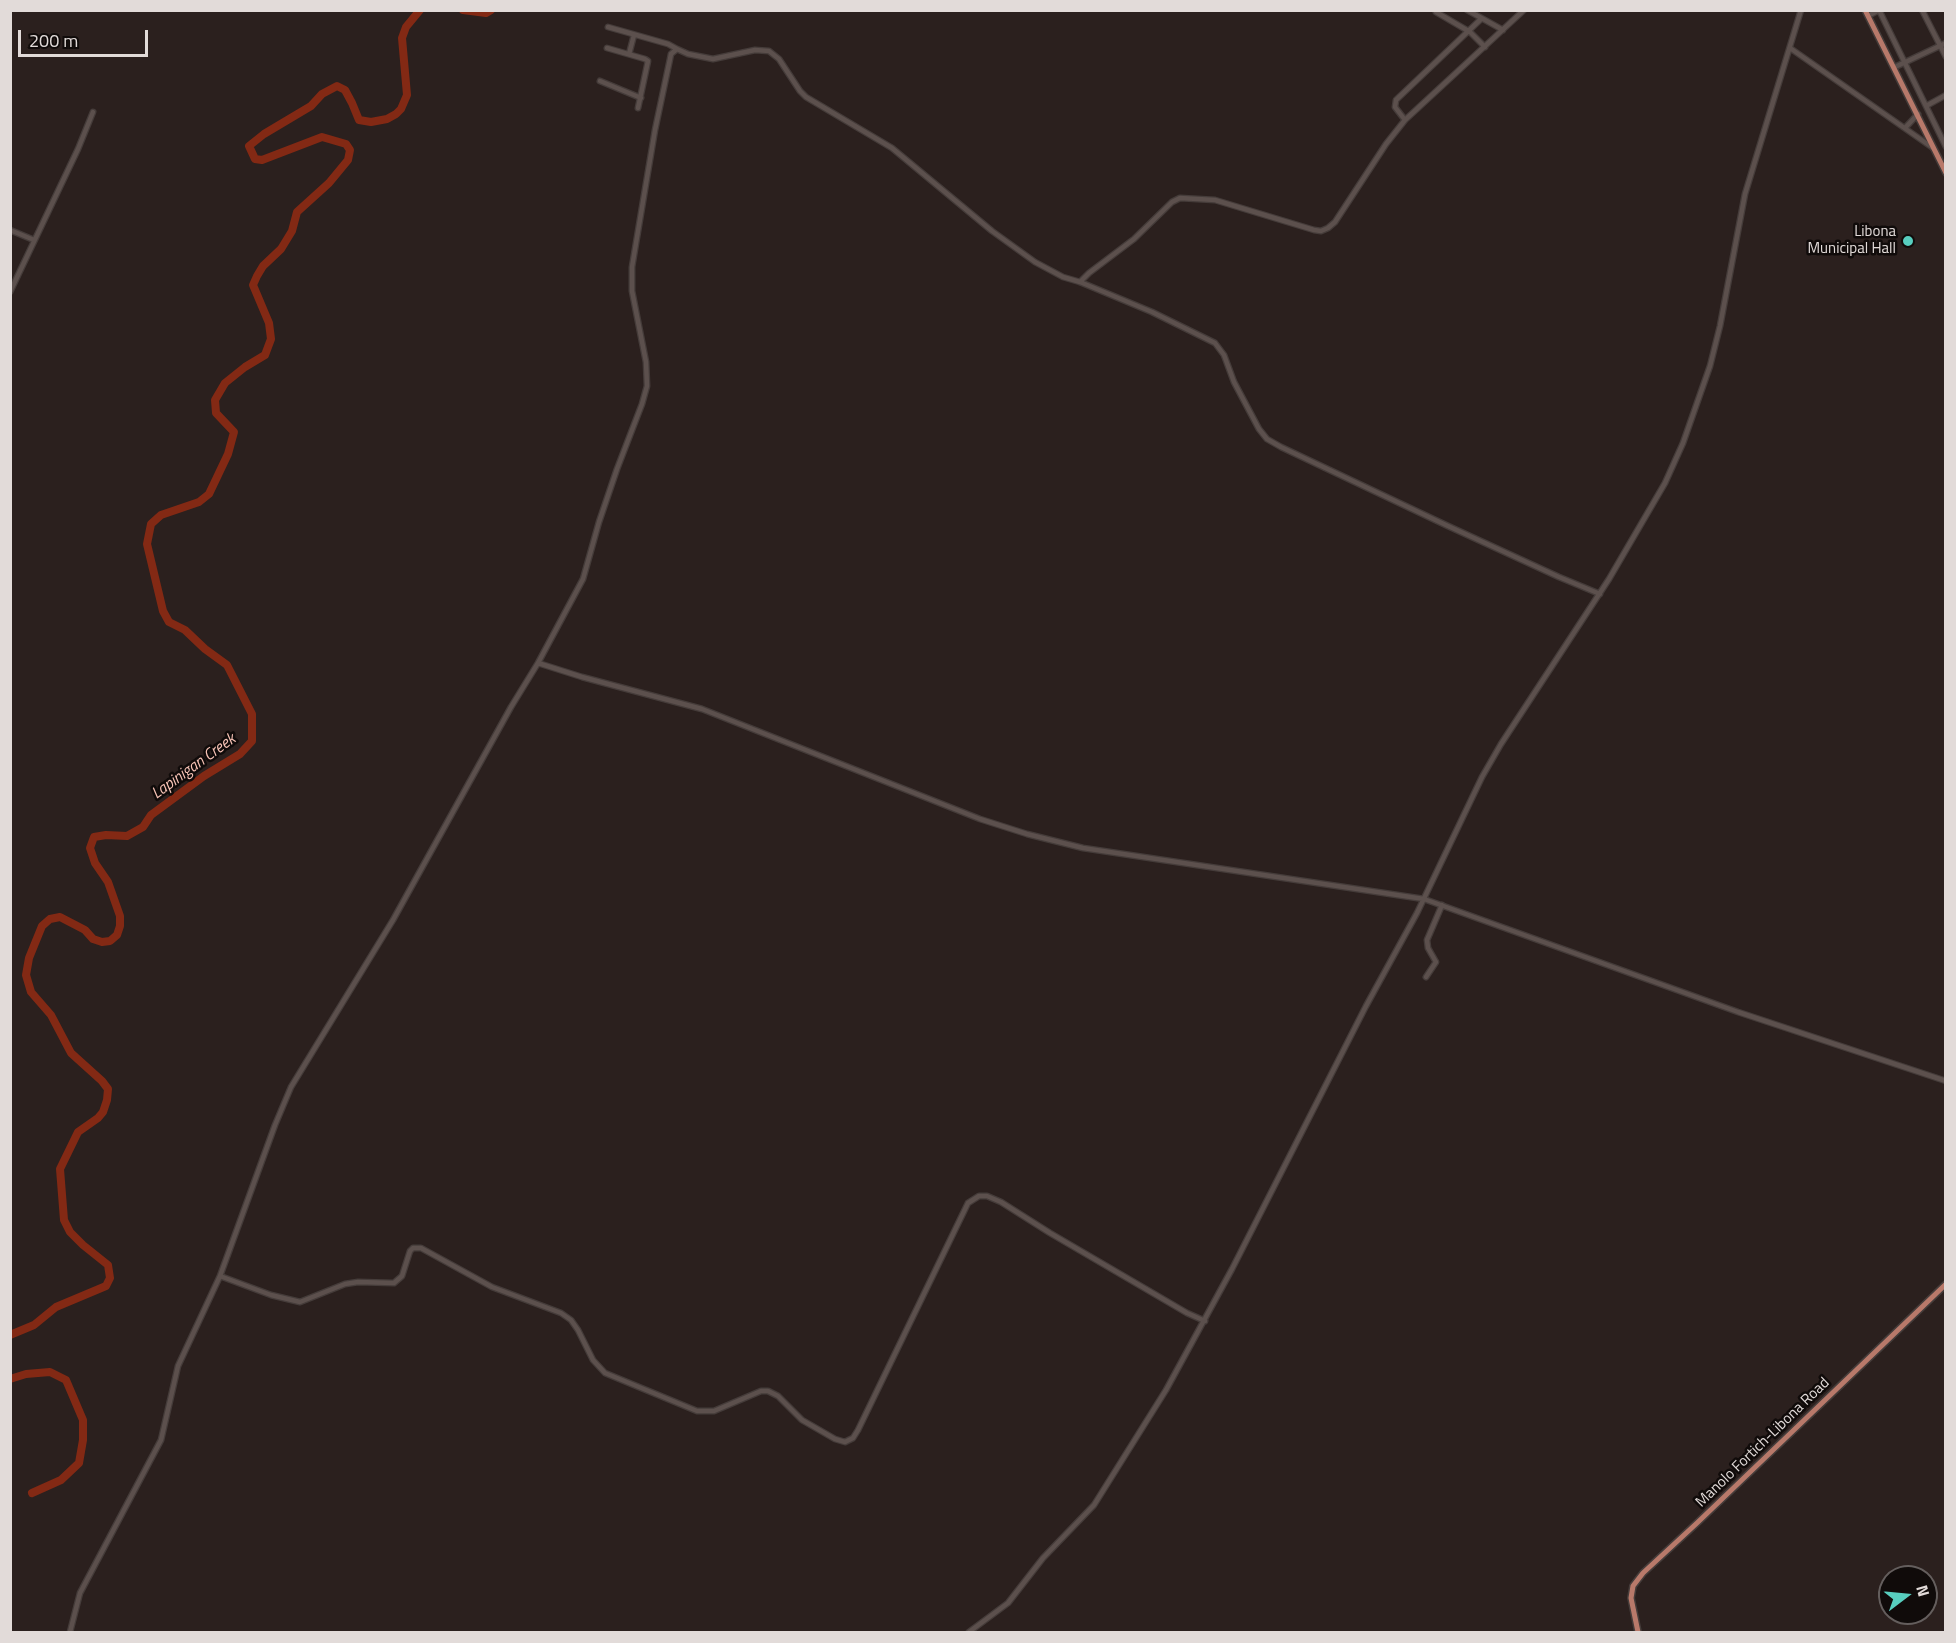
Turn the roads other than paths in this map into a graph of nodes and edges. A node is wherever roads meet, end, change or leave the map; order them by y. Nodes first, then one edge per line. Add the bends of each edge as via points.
1 (1467, 10) edge
2 (1524, 10) edge
3 (1801, 10) edge
4 (1879, 10) edge
5 (1922, 10) edge
6 (1436, 12) edge
7 (1866, 13) edge
8 (1481, 19) junction
9 (608, 27) dead end
10 (1503, 30) junction
11 (1470, 32) junction
12 (634, 35) junction
13 (1943, 45) edge
14 (1485, 47) junction
15 (607, 48) dead end
16 (1790, 48) junction
17 (677, 49) junction
18 (629, 54) junction
19 (1946, 57) edge
20 (1905, 62) junction
21 (1895, 67) junction
22 (600, 81) dead end
23 (1946, 95) edge
24 (641, 98) junction
25 (1926, 106) junction
26 (638, 108) dead end
27 (93, 112) dead end
28 (1918, 114) junction
29 (1405, 120) junction
30 (1905, 128) junction
31 (1946, 147) edge
32 (1935, 150) junction
33 (1946, 173) edge
34 (10, 230) edge
35 (34, 240) junction
36 (1080, 282) junction
37 (10, 291) edge
38 (1600, 594) junction
39 (538, 663) junction
40 (1424, 899) junction
41 (1442, 905) junction
42 (1426, 977) dead end
43 (1946, 1081) edge
44 (220, 1276) junction
45 (1946, 1284) edge
46 (1205, 1321) junction
47 (70, 1632) edge
48 (969, 1632) edge
49 (1638, 1632) edge

1 - 8 street
2 - 10 street
3 - 16 street
4 - 7 street
4 - 20 street
5 - 13 street
6 - 11 street
7 - 21 main road
8 - 10 street
8 - 11 street
9 - 12 street
10 - 14 street
11 - 14 street
11 - 29 street via 1396,100 1395,108
12 - 17 street
12 - 18 street
13 - 19 street
13 - 20 street
14 - 29 street
15 - 18 street
16 - 30 street
16 - 38 street via 1745,194 1710,366 1665,483
17 - 36 street via 713,59 769,51 806,97 892,148 1035,262
17 - 39 street via 671,54 655,130 632,267 633,301 646,362 645,395 583,579
18 - 24 street via 648,61
20 - 21 street
20 - 25 street
21 - 28 main road
22 - 24 street
23 - 25 street
24 - 26 street
25 - 31 street
27 - 35 street
28 - 30 street
28 - 32 main road
29 - 36 street via 1335,222 1324,230 1215,200 1183,197 1172,202
30 - 32 street
32 - 33 main road
34 - 35 street
35 - 37 street
36 - 38 street via 1215,343 1259,429 1281,447
38 - 40 street via 1501,744
39 - 40 street via 702,709 980,819 1028,834 1101,851
39 - 44 street via 393,920 291,1086
40 - 41 street
40 - 46 street
41 - 42 street via 1427,940 1436,962
41 - 43 street via 1695,998
44 - 46 street via 300,1302 345,1284 394,1283 402,1276 410,1251 421,1248 492,1287 561,1313 571,1320 592,1360 605,1373 698,1411 714,1411 768,1390 802,1420 841,1442 849,1441 858,1430 968,1203 979,1196 1000,1202
44 - 47 street via 178,1366 161,1440 80,1593
45 - 49 main road, Manolo Fortich-Libona Road via 1642,1573 1633,1586 1631,1598
46 - 48 street via 1094,1505 1043,1558 1008,1603

